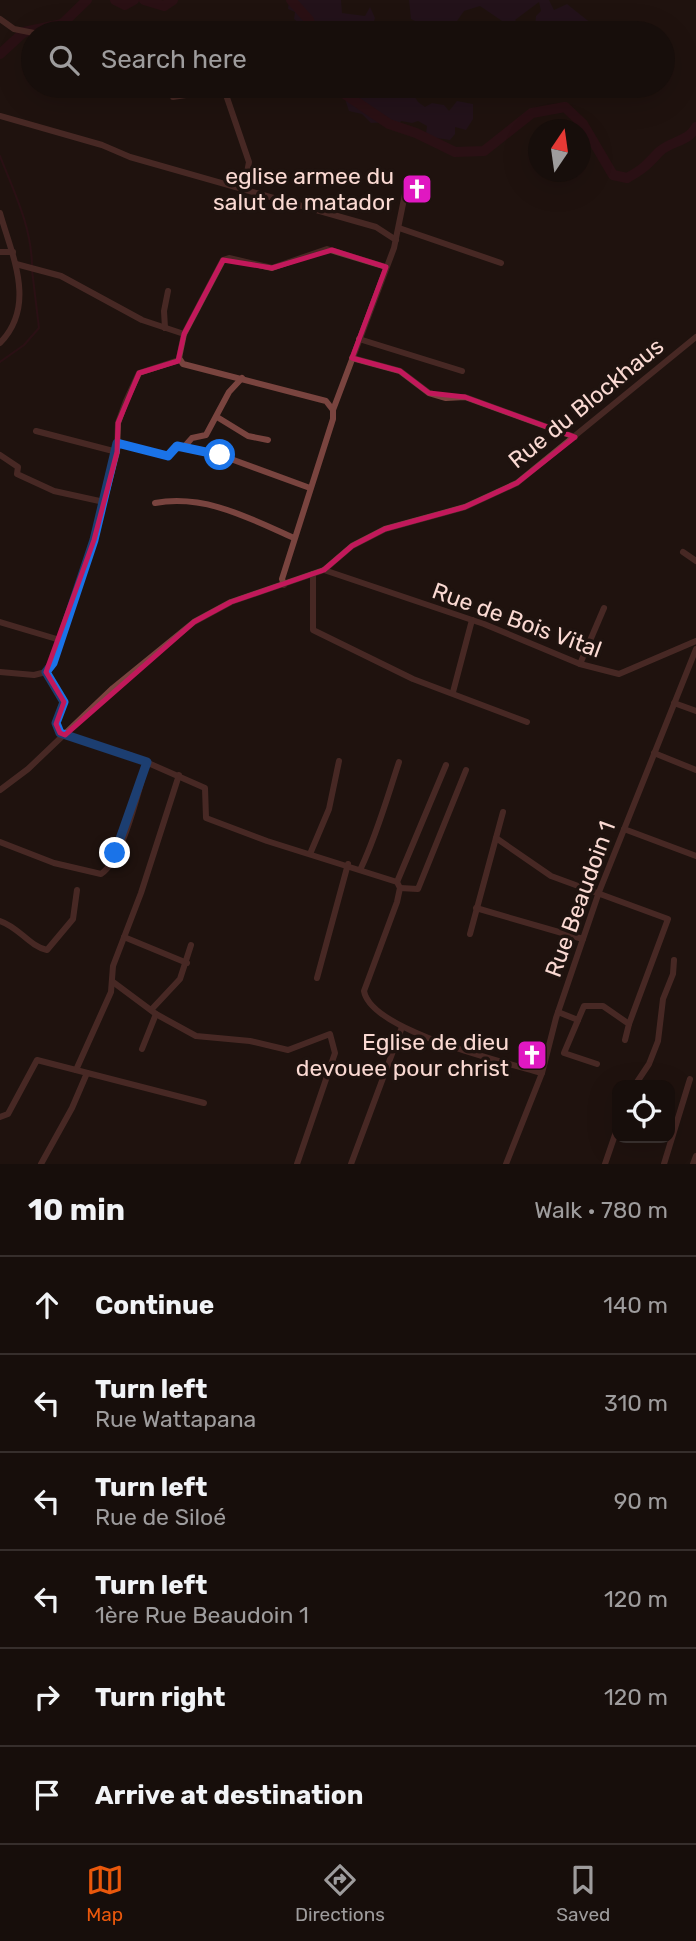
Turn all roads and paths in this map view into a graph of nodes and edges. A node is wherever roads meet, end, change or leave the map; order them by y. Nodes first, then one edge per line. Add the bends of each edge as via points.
1 (0, 19) edge
2 (21, 30) edge
3 (228, 98) edge
4 (0, 116) edge
5 (244, 189) junction
6 (405, 194) dead end
7 (0, 213) edge
8 (399, 228) junction
9 (396, 240) junction
10 (0, 252) edge
11 (13, 252) junction
12 (501, 263) dead end
13 (16, 264) junction
14 (386, 267) junction
15 (168, 291) dead end
16 (165, 328) junction
17 (184, 334) junction
18 (696, 337) edge
19 (359, 339) junction
20 (0, 343) edge
21 (352, 358) junction
22 (179, 360) junction
23 (462, 370) dead end
24 (242, 378) junction
25 (333, 410) junction
26 (217, 417) junction
27 (36, 431) dead end
28 (575, 437) junction
29 (268, 440) dead end
30 (117, 443) junction
31 (184, 447) junction
32 (117, 452) junction
33 (0, 455) edge
34 (310, 488) junction
35 (104, 502) junction
36 (155, 503) dead end
37 (294, 538) junction
38 (683, 552) dead end
39 (696, 561) edge
40 (324, 570) junction
41 (313, 574) junction
42 (284, 585) junction
43 (604, 608) dead end
44 (472, 620) junction
45 (0, 622) edge
46 (60, 640) junction
47 (696, 641) edge
48 (696, 649) edge
49 (580, 664) junction
50 (692, 669) edge
51 (0, 672) edge
52 (46, 672) junction
53 (453, 692) junction
54 (674, 703) junction
55 (696, 711) edge
56 (527, 722) dead end
57 (65, 735) junction
58 (654, 753) junction
59 (339, 761) dead end
60 (147, 762) junction
61 (399, 762) dead end
62 (446, 765) dead end
63 (466, 770) dead end
64 (696, 770) edge
65 (179, 775) junction
66 (0, 790) edge
67 (503, 811) dead end
68 (624, 829) junction
69 (496, 838) junction
70 (0, 842) edge
71 (310, 854) junction
72 (696, 856) edge
73 (348, 864) junction
74 (361, 868) junction
75 (399, 885) junction
76 (77, 890) dead end
77 (599, 892) junction
78 (476, 908) junction
79 (0, 921) edge
80 (470, 934) dead end
81 (124, 937) junction
82 (583, 939) junction
83 (191, 946) dead end
84 (674, 960) dead end
85 (187, 963) junction
86 (317, 978) dead end
87 (113, 982) junction
88 (153, 1012) junction
89 (558, 1012) junction
90 (578, 1020) junction
91 (629, 1024) junction
92 (402, 1027) junction
93 (625, 1040) dead end
94 (142, 1049) dead end
95 (597, 1063) dead end
96 (76, 1070) junction
97 (87, 1073) junction
98 (542, 1073) junction
99 (690, 1079) dead end
100 (638, 1080) edge
101 (204, 1103) dead end
102 (0, 1116) edge
103 (612, 1143) edge
104 (696, 1156) edge
105 (41, 1164) edge
106 (296, 1164) edge
107 (351, 1164) edge
108 (506, 1164) edge
109 (605, 1164) edge
110 (664, 1164) edge
111 (694, 1164) edge

1 - 2 street
3 - 5 street via 248,162
4 - 5 street
5 - 9 street via 376,228
6 - 8 street
7 - 11 street
8 - 9 street
8 - 12 street
9 - 14 street
10 - 11 street
11 - 13 street
13 - 16 street via 61,275
13 - 20 street via 20,310
14 - 17 street via 327,249 272,268 229,258 223,260
14 - 19 street
15 - 16 street
16 - 17 street
17 - 22 street
18 - 28 street, Rue du Blockhaus
19 - 21 street
19 - 23 street
21 - 25 street
21 - 28 street via 400,371 429,393 465,397
22 - 24 street
22 - 30 street via 139,373 118,423
24 - 25 street via 326,401
24 - 26 street
25 - 34 street
26 - 29 street via 248,436
26 - 31 street via 205,436
27 - 32 street
28 - 40 street, Rue du Blockhaus via 517,483 466,507 386,529 352,546
30 - 31 street via 168,456 177,446
30 - 32 street
31 - 34 street via 220,455
32 - 35 street
33 - 35 street via 18,467 17,474 54,491
34 - 37 street
35 - 46 street
36 - 37 street via 184,501 225,507
37 - 42 street
38 - 39 street
40 - 41 street, Rue du Blockhaus
40 - 44 street, Rue de Bois Vital
41 - 42 street, Rue du Blockhaus
41 - 53 street via 313,630 381,664
42 - 57 street, Rue du Blockhaus via 231,602 194,622 113,688
43 - 49 street
44 - 49 street, Rue de Bois Vital
44 - 53 street
45 - 46 street
46 - 52 street
47 - 49 street, Rue de Bois Vital via 619,674
48 - 50 street, Rue Beaudoin 1
50 - 54 street, Rue Beaudoin 1
51 - 52 street via 34,676
52 - 57 street via 64,702 56,728
53 - 56 street
54 - 55 street
54 - 58 street, Rue Beaudoin 1
57 - 60 street
57 - 66 street, Rue du Blockhaus
58 - 64 street
58 - 68 street, Rue Beaudoin 1
59 - 71 street via 329,809
60 - 65 street
60 - 70 street via 121,841 101,874 54,863
61 - 74 street via 375,840
62 - 75 street
63 - 75 street via 418,889
65 - 71 street via 205,788 206,818
65 - 81 street
67 - 69 street
68 - 72 street
68 - 77 street, Rue Beaudoin 1
69 - 77 street via 551,876
69 - 78 street
71 - 73 street
73 - 74 street
73 - 86 street
74 - 75 street
75 - 92 street via 364,991 375,1012
76 - 79 street via 73,919 47,950 15,926
77 - 82 street, Rue Beaudoin 1
77 - 91 street via 668,919
78 - 80 street
78 - 82 street
81 - 85 street
81 - 87 street via 113,966
82 - 89 street, Rue Beaudoin 1
83 - 85 street
84 - 100 street via 658,1041
85 - 88 street
87 - 88 street
87 - 96 street
88 - 94 street
88 - 106 street via 196,1036 289,1050 330,1034 335,1053
89 - 90 street
89 - 98 street, Rue Beaudoin 1
90 - 91 street via 584,1006 603,1006
90 - 95 street via 564,1053
91 - 93 street
92 - 98 street
92 - 107 street
96 - 97 street
96 - 102 street via 37,1060 8,1114
97 - 101 street
97 - 105 street
98 - 108 street, Rue Beaudoin 1
99 - 110 street
103 - 109 street
104 - 111 street

